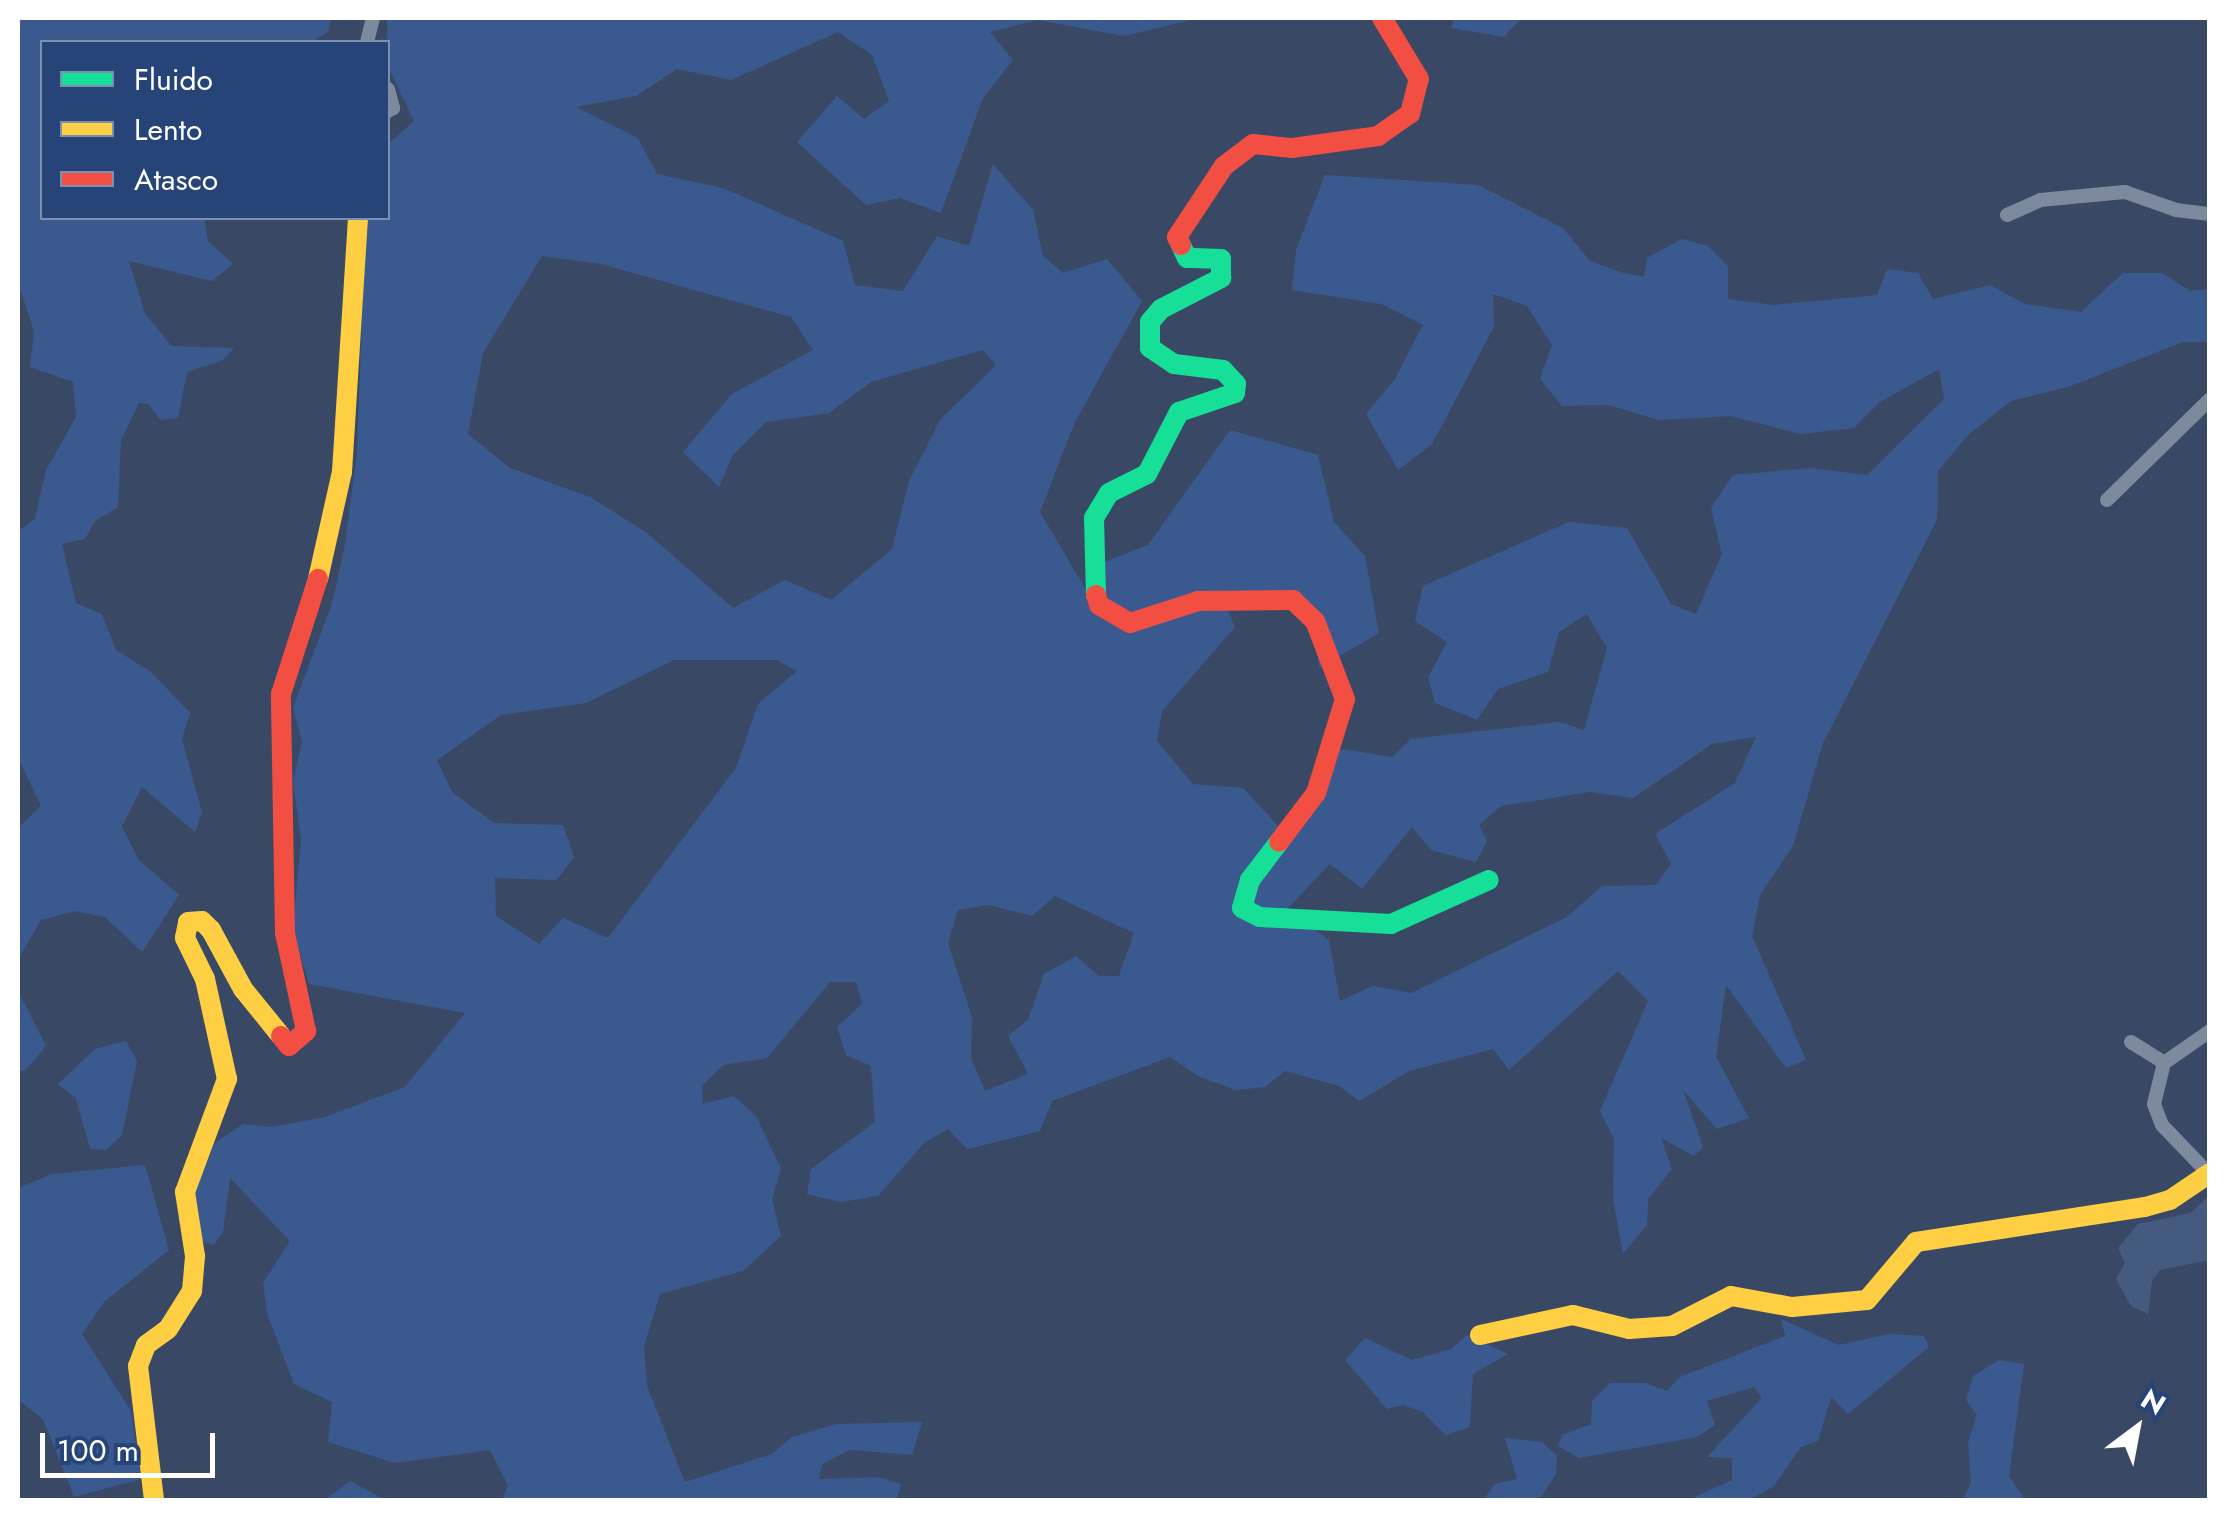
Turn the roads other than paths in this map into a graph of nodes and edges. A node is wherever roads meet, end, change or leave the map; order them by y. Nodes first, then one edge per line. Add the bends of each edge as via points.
1 (1382, 18) edge
2 (2210, 214) edge
3 (2007, 215) dead end
4 (358, 220) edge
5 (2210, 399) edge
6 (2106, 500) dead end
7 (1489, 880) dead end
8 (2210, 1031) edge
9 (2131, 1042) dead end
10 (2164, 1063) junction
11 (2209, 1173) edge
12 (1480, 1335) dead end
13 (154, 1500) edge

1 - 7 street via 1419,78 1410,114 1378,136 1292,148 1254,144 1224,166 1177,237 1182,256 1214,255 1224,267 1216,284 1161,308 1150,322 1150,348 1174,364 1224,370 1236,384 1234,393 1179,412 1147,474 1109,493 1094,518 1093,585 1098,605 1130,623 1198,601 1293,600 1315,621 1343,681 1337,736 1316,794 1250,880 1242,908 1260,917 1392,924
2 - 3 street via 2125,192 2040,200
4 - 13 street via 342,472 329,543 280,694 285,932 306,1031 297,1046 289,1046 243,989 212,930 188,922 185,938 205,979 227,1079 185,1192 195,1256 192,1291 168,1329 146,1345 138,1366
5 - 6 street
8 - 10 street
9 - 10 street
10 - 11 street via 2154,1104 2162,1125
11 - 12 street via 2170,1200 2145,1207 1916,1242 1866,1300 1792,1307 1731,1296 1699,1316 1658,1328 1628,1329 1573,1314

